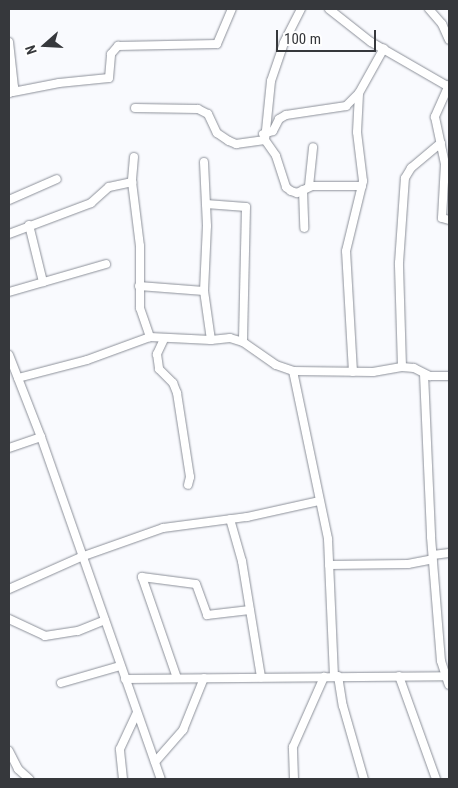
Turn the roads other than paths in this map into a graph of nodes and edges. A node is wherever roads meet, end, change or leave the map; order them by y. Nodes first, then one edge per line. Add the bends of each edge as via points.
1 (232, 9) edge
2 (301, 9) edge
3 (329, 9) edge
4 (432, 11) edge
5 (449, 40) edge
6 (9, 42) edge
7 (384, 48) junction
8 (449, 87) edge
9 (11, 93) edge
10 (359, 93) junction
11 (134, 108) dead end
12 (264, 137) junction
13 (440, 143) junction
14 (313, 147) dead end
15 (134, 157) dead end
16 (204, 162) dead end
17 (57, 179) dead end
18 (132, 182) junction
19 (362, 186) junction
20 (306, 188) junction
21 (9, 200) edge
22 (206, 204) junction
23 (449, 220) edge
24 (29, 226) junction
25 (304, 228) dead end
26 (9, 234) edge
27 (106, 264) dead end
28 (42, 282) junction
29 (139, 286) junction
30 (204, 291) junction
31 (9, 292) edge
32 (150, 337) junction
33 (164, 339) junction
34 (211, 340) junction
35 (243, 342) junction
36 (9, 355) edge
37 (11, 363) edge
38 (402, 367) junction
39 (293, 370) junction
40 (353, 372) junction
41 (424, 374) junction
42 (449, 376) edge
43 (18, 378) junction
44 (41, 437) junction
45 (9, 448) edge
46 (188, 485) dead end
47 (319, 501) junction
48 (230, 519) junction
49 (449, 553) edge
50 (81, 556) junction
51 (433, 557) junction
52 (330, 565) junction
53 (9, 589) edge
54 (250, 610) junction
55 (9, 619) edge
56 (105, 620) junction
57 (120, 666) junction
58 (336, 676) junction
59 (399, 676) junction
60 (447, 676) edge
61 (261, 677) junction
62 (324, 677) junction
63 (125, 678) junction
64 (177, 678) junction
65 (204, 678) junction
66 (61, 683) dead end
67 (449, 684) edge
68 (137, 713) junction
69 (9, 751) edge
70 (155, 762) junction
71 (29, 779) edge
72 (122, 779) edge
73 (160, 779) edge
74 (294, 779) edge
75 (364, 779) edge
76 (436, 779) edge

1 - 9 street via 217,44 118,46 111,54 109,78 59,83
2 - 12 street via 271,81
3 - 7 street via 352,29
4 - 5 street
6 - 9 street
7 - 8 street
7 - 10 street
8 - 13 street via 435,117
10 - 12 street via 342,108 286,114
10 - 19 street via 357,132
11 - 12 street via 198,109 208,114 217,133 236,144
12 - 20 street via 280,164 286,187 297,193
13 - 23 street via 446,178 442,218
13 - 38 street via 411,168 405,178 399,263
14 - 20 street
15 - 18 street
16 - 22 street
17 - 21 street
18 - 24 street via 109,187 91,203
18 - 29 street via 140,241
19 - 20 street
19 - 40 street via 346,251
20 - 25 street
22 - 30 street
22 - 35 street via 246,207
24 - 26 street
24 - 28 street
27 - 28 street
28 - 31 street
29 - 30 street
29 - 32 street via 140,308
30 - 34 street
32 - 33 street
32 - 43 street via 87,360
33 - 34 street
33 - 46 street via 157,354 160,369 173,383 176,393 190,477
34 - 35 street via 230,338
35 - 39 street via 276,365
36 - 37 street
37 - 43 street
38 - 40 street via 378,372
38 - 41 street via 414,368
39 - 40 street
39 - 47 street
41 - 42 street
41 - 51 street
43 - 44 street
44 - 45 street
44 - 50 street
47 - 48 street
47 - 52 street via 326,521
48 - 50 street via 163,528
48 - 54 street via 242,561
49 - 51 street
50 - 53 street
50 - 56 street
51 - 52 street via 408,564
51 - 60 street
52 - 58 street
54 - 61 street
54 - 64 street via 207,615 196,584 142,577
55 - 56 street via 45,636 78,631
56 - 57 street
57 - 63 street
57 - 66 street
58 - 59 street
58 - 62 street
58 - 75 street
59 - 60 street
59 - 76 street
60 - 67 street
61 - 62 street
61 - 65 street
62 - 74 street via 293,747
63 - 64 street
63 - 68 street
64 - 65 street
65 - 70 street via 182,730
68 - 70 street
68 - 72 street via 120,749
69 - 71 street via 18,769
70 - 73 street

